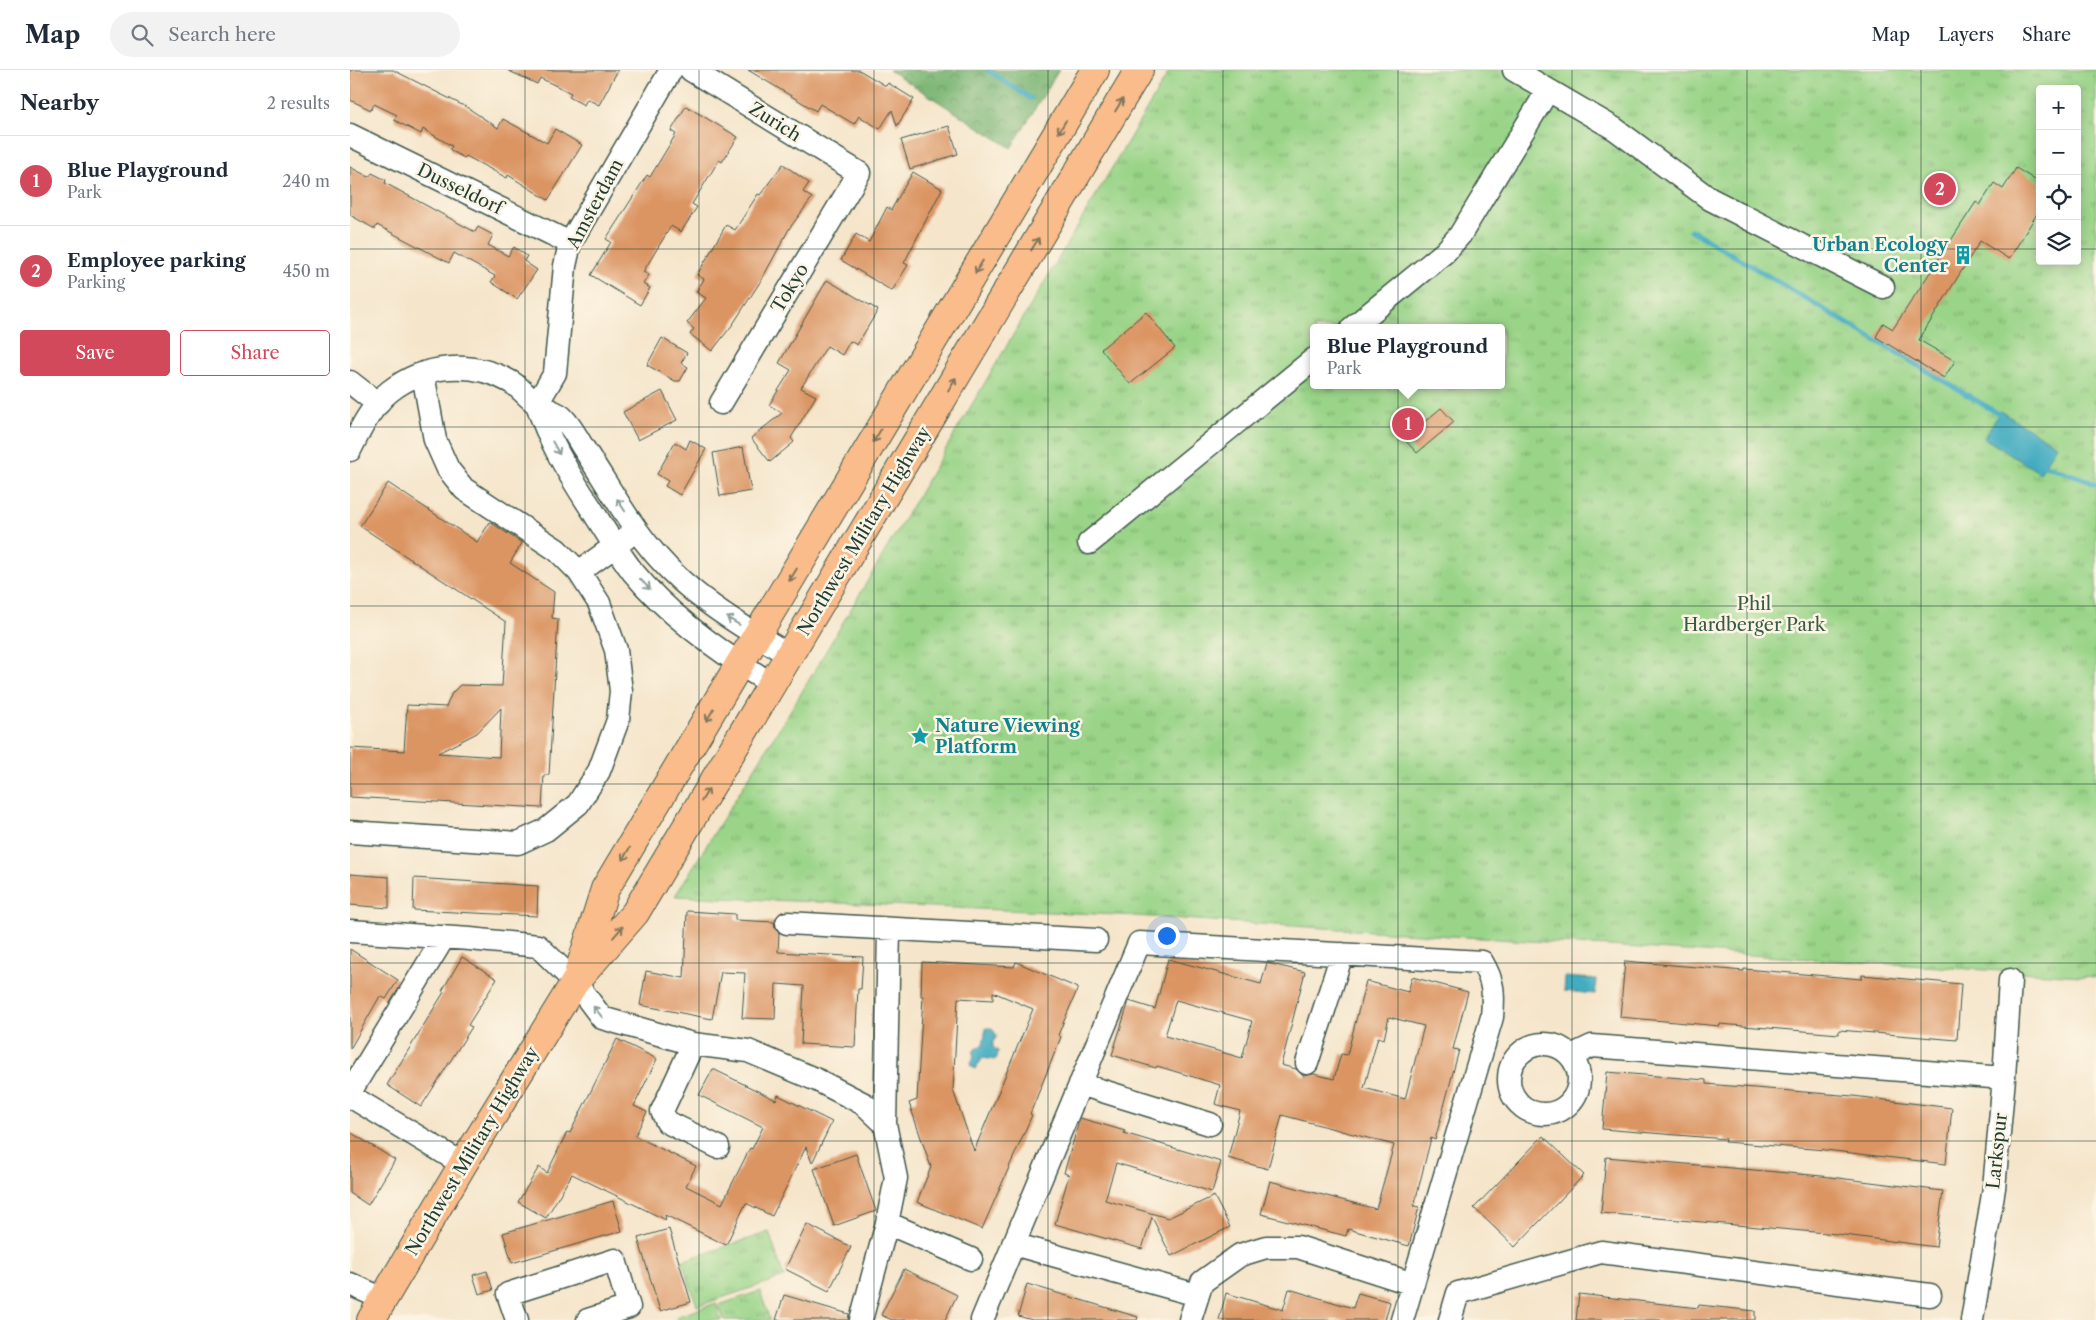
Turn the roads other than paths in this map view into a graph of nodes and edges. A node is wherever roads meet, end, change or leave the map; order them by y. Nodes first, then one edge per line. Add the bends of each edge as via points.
1 (671, 70) edge
2 (691, 70) edge
3 (1096, 70) edge
4 (1139, 70) edge
5 (1514, 70) edge
6 (1548, 90) junction
7 (350, 135) edge
8 (859, 173) joint
9 (570, 243) junction
10 (1883, 287) dead end
11 (1357, 324) edge
12 (1310, 362) edge
13 (422, 374) junction
14 (350, 382) edge
15 (721, 403) dead end
16 (378, 404) junction
17 (537, 404) junction
18 (350, 450) edge
19 (637, 530) junction
20 (1089, 543) dead end
21 (615, 546) junction
22 (579, 572) junction
23 (757, 635) junction
24 (789, 655) junction
25 (740, 664) junction
26 (772, 684) junction
27 (350, 832) edge
28 (787, 923) dead end
29 (889, 929) junction
30 (350, 931) edge
31 (444, 937) junction
32 (1096, 940) dead end
33 (1342, 954) junction
34 (2010, 980) dead end
35 (575, 982) junction
36 (693, 1044) junction
37 (1571, 1056) dead end
38 (1307, 1063) dead end
39 (2004, 1078) junction
40 (1080, 1084) junction
41 (350, 1092) edge
42 (350, 1096) edge
43 (885, 1124) junction
44 (1210, 1124) dead end
45 (718, 1147) dead end
46 (463, 1164) junction
47 (888, 1223) junction
48 (1013, 1244) junction
49 (971, 1259) dead end
50 (350, 1284) edge
51 (1413, 1284) junction
52 (1197, 1295) junction
53 (1930, 1295) dead end
54 (377, 1310) edge
55 (517, 1320) edge
56 (588, 1320) edge
57 (861, 1320) edge
58 (982, 1320) edge
59 (1190, 1320) edge
60 (1402, 1320) edge
61 (1450, 1320) edge
62 (1972, 1320) edge

1 - 9 street, Amsterdam
2 - 8 street, Zurich
3 -> 23 main road, Northwest Military Highway
24 -> 4 main road, Northwest Military Highway
5 - 6 street
6 - 10 street via 1615,129 1710,199
6 - 11 street via 1460,235 1445,252
7 - 9 street, Dusseldorf
8 - 15 street, Tokyo
9 - 17 street, Amsterdam via 565,266 556,373
12 - 20 street
13 - 16 street via 390,392
13 - 17 street via 469,367 488,371 511,382
13 - 22 street via 435,440 448,469 464,489 557,550
14 - 16 street
16 - 18 street
19 -> 17 street via 563,417
17 -> 21 street via 545,428
19 - 21 street
23 -> 19 street via 691,590 657,556
21 - 22 street
21 -> 25 street via 667,607
22 - 27 street via 599,603 616,650 622,691 618,720 609,748 578,804 546,830 518,843
23 - 24 street
23 - 25 main road, Northwest Military Highway
24 - 26 main road, Northwest Military Highway
25 - 26 street
25 -> 35 main road, Northwest Military Highway via 605,889
35 -> 26 main road, Northwest Military Highway via 635,913
28 - 29 street
29 - 32 street
29 - 43 street
30 - 31 street
31 - 35 street via 538,946
31 - 41 street
33 - 38 street
33 - 40 street via 1139,943
33 - 51 street via 1482,962 1491,977 1494,995 1492,1017
34 - 39 street, Larkspur
36 -> 35 street via 602,1018
35 - 46 main road, Northwest Military Highway
36 - 43 street via 748,1051 864,1104
36 - 45 street via 662,1111 667,1122
37 - 39 street via 1592,1046
39 - 62 street, Larkspur via 1994,1188
40 - 44 street
40 - 48 street
42 - 46 street
43 - 47 street via 896,1178
46 - 54 main road, Northwest Military Highway
47 - 49 street
47 - 57 street
48 - 52 street
48 - 58 street
50 - 54 street
51 - 52 street via 1298,1247 1266,1247 1240,1255 1216,1271 1202,1282
51 - 60 street
52 - 59 street
53 - 61 street via 1601,1252 1458,1294
55 - 56 street via 508,1294 615,1260 629,1307

